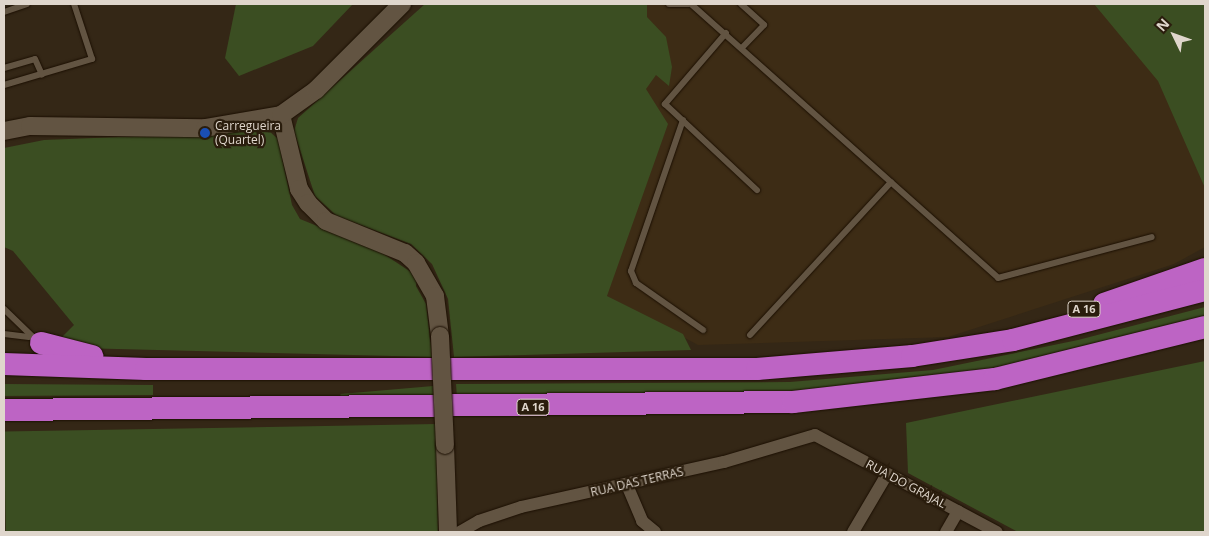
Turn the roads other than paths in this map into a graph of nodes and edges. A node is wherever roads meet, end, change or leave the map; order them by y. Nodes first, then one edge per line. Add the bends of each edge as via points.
1 (27, 4) edge
2 (74, 4) edge
3 (402, 4) edge
4 (670, 4) edge
5 (690, 4) edge
6 (741, 4) edge
7 (4, 12) edge
8 (726, 33) junction
9 (742, 48) junction
10 (4, 68) edge
11 (42, 75) junction
12 (4, 85) edge
13 (281, 115) junction
14 (683, 120) junction
15 (4, 131) edge
16 (890, 182) junction
17 (757, 190) dead end
18 (1152, 237) dead end
19 (1205, 269) edge
20 (1205, 290) edge
21 (4, 309) edge
22 (1205, 327) edge
23 (703, 330) dead end
24 (4, 334) edge
25 (750, 335) dead end
26 (35, 340) junction
27 (1205, 343) edge
28 (964, 348) junction
29 (4, 364) edge
30 (1060, 366) junction
31 (146, 369) junction
32 (5, 410) edge
33 (815, 435) joint
34 (886, 476) junction
35 (627, 485) junction
36 (958, 512) junction
37 (448, 532) edge
38 (460, 532) edge
39 (656, 532) edge
40 (853, 532) edge
41 (946, 532) edge
42 (997, 532) edge

1 - 7 lane
2 - 11 lane via 92,59
3 - 13 street via 316,90
4 - 5 lane
5 - 8 lane
6 - 9 lane via 764,25
8 - 9 lane
8 - 14 lane via 666,104
9 - 16 lane
10 - 11 lane via 35,59
11 - 12 lane
13 - 15 street via 214,127 30,126
13 - 37 street, bridge via 298,189 308,204 326,221 405,254 416,263 435,296 440,336
14 - 17 lane
14 - 23 lane via 631,271 636,283
16 - 18 lane via 998,278
16 - 25 lane
19 - 28 highway, A 16
20 - 28 highway, A 16 via 1065,329
21 - 26 lane
22 - 30 highway, A 16
24 - 26 lane
26 - 31 highway via 74,355 121,358
27 - 30 highway, A 16 via 1139,360
28 - 31 highway, A 16 via 834,364 674,372
29 - 31 highway, A 16
30 - 32 highway, A 16 via 943,387 793,402
33 - 34 street, RUA DO GRAJAL
33 - 35 street, RUA DAS TERRAS
34 - 36 street, RUA DO GRAJAL
34 - 40 street
35 - 38 street, RUA DAS TERRAS via 521,507 479,520
35 - 39 street via 642,522
36 - 41 street
36 - 42 street, RUA DO GRAJAL

